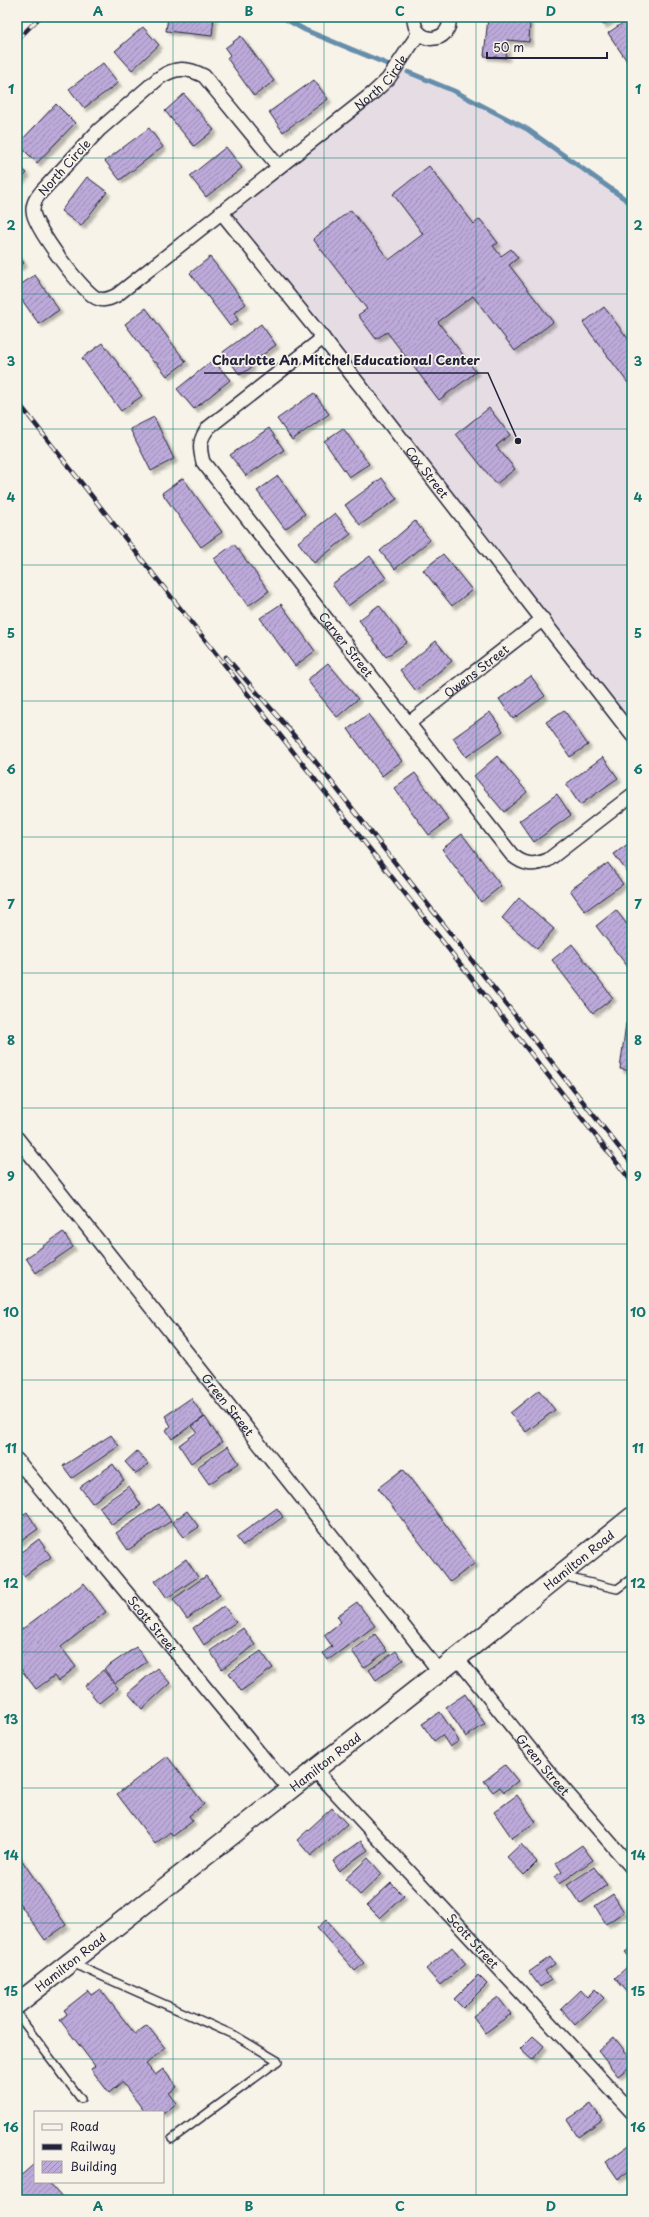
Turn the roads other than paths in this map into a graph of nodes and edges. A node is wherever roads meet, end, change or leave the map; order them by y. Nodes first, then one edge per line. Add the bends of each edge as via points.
1 (414, 17) edge
2 (449, 17) edge
3 (418, 33) junction
4 (278, 166) junction
5 (221, 212) junction
6 (323, 338) junction
7 (543, 619) junction
8 (409, 723) junction
9 (632, 735) edge
10 (632, 795) edge
11 (17, 1138) edge
12 (17, 1460) edge
13 (632, 1517) edge
14 (560, 1575) junction
15 (632, 1578) edge
16 (457, 1658) junction
17 (440, 1671) junction
18 (314, 1769) junction
19 (289, 1789) junction
20 (632, 1868) edge
21 (70, 1962) junction
22 (17, 2004) edge
23 (17, 2014) edge
24 (81, 2099) dead end
25 (632, 2112) edge
26 (172, 2139) dead end

1 - 3 street
2 - 3 street via 448,27 441,36 430,38
3 - 4 street, North Circle via 388,79
4 - 5 street, North Circle
4 - 5 street, North Circle via 208,80 194,70 181,68 169,71 159,78 99,130 42,191 35,200 33,211 43,234 85,289 98,299 108,299 117,295
5 - 6 street, Cox Street
6 - 7 street, Cox Street
6 - 8 street, Carver Street via 209,427 201,437 200,449 203,462
7 - 8 street, Owens Street
7 - 9 street, Cox Street
8 - 10 street, Carver Street via 512,855 527,865 537,865 548,860
11 - 17 street, Green Street
12 - 19 street, Scott Street
13 - 14 street, Hamilton Road
14 - 15 lane via 617,1589
14 - 16 street, Hamilton Road
16 - 17 street, Hamilton Road
16 - 20 street, Green Street
17 - 18 street, Hamilton Road
18 - 19 street, Hamilton Road
18 - 25 street, Scott Street
19 - 21 street, Hamilton Road
21 - 22 street, Hamilton Road
21 - 26 lane via 236,2036 278,2061
23 - 24 lane

